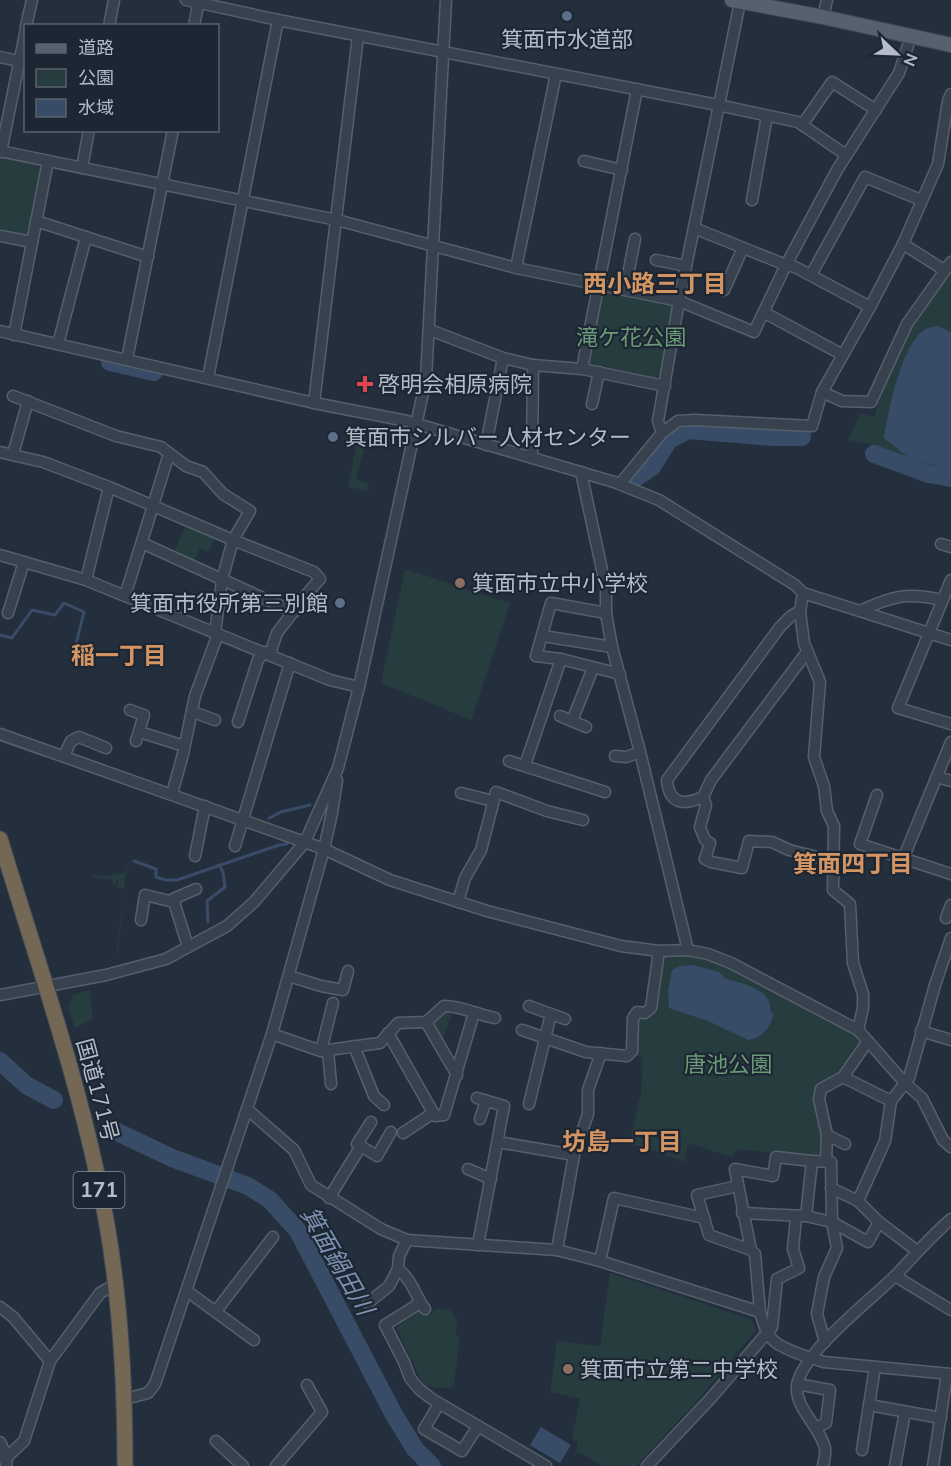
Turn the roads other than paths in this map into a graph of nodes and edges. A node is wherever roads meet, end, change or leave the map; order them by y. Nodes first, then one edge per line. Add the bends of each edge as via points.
1 (32, 0) edge
2 (114, 0) edge
3 (186, 0) edge
4 (446, 0) edge
5 (827, 0) edge
6 (199, 1) edge
7 (736, 1) edge
8 (822, 17) junction
9 (278, 20) junction
10 (27, 24) edge
11 (109, 24) edge
12 (194, 24) edge
13 (358, 36) junction
14 (911, 36) junction
15 (24, 37) edge
16 (951, 45) edge
17 (444, 51) junction
18 (0, 57) edge
19 (19, 61) junction
20 (556, 74) junction
21 (637, 89) junction
22 (951, 94) edge
23 (718, 105) junction
24 (876, 110) junction
25 (767, 116) junction
26 (802, 125) junction
27 (89, 132) edge
28 (173, 132) edge
29 (0, 152) edge
30 (846, 155) junction
31 (48, 161) junction
32 (584, 162) dead end
33 (82, 168) junction
34 (622, 170) junction
35 (162, 185) junction
36 (242, 200) junction
37 (752, 200) dead end
38 (921, 200) junction
39 (337, 220) junction
40 (36, 221) junction
41 (694, 228) junction
42 (0, 236) edge
43 (86, 237) junction
44 (635, 239) dead end
45 (32, 242) junction
46 (903, 244) junction
47 (433, 246) junction
48 (743, 248) junction
49 (148, 257) junction
50 (656, 260) dead end
51 (786, 265) junction
52 (686, 266) junction
53 (948, 266) edge
54 (516, 268) junction
55 (811, 275) junction
56 (597, 284) junction
57 (625, 290) junction
58 (724, 290) dead end
59 (679, 301) junction
60 (870, 307) junction
61 (765, 312) junction
62 (430, 330) junction
63 (0, 331) edge
64 (14, 334) junction
65 (58, 344) junction
66 (843, 355) junction
67 (503, 358) junction
68 (127, 359) junction
69 (533, 365) junction
70 (582, 369) junction
71 (599, 372) junction
72 (208, 378) junction
73 (665, 386) junction
74 (822, 392) junction
75 (12, 396) dead end
76 (28, 401) junction
77 (314, 403) junction
78 (592, 404) dead end
79 (418, 424) junction
80 (662, 433) junction
81 (486, 445) junction
82 (0, 452) edge
83 (13, 454) junction
84 (169, 454) junction
85 (532, 458) junction
86 (581, 472) junction
87 (620, 484) junction
88 (109, 487) junction
89 (152, 504) junction
90 (233, 540) junction
91 (142, 543) junction
92 (0, 555) edge
93 (24, 562) junction
94 (951, 579) edge
95 (86, 580) junction
96 (222, 580) junction
97 (804, 593) junction
98 (125, 596) junction
99 (942, 600) junction
100 (800, 611) junction
101 (860, 611) junction
102 (294, 612) junction
103 (8, 613) dead end
104 (606, 613) junction
105 (216, 633) junction
106 (928, 633) junction
107 (543, 636) junction
108 (951, 640) edge
109 (612, 647) junction
110 (807, 652) junction
111 (267, 653) junction
112 (561, 659) junction
113 (290, 663) junction
114 (593, 668) junction
115 (620, 674) junction
116 (359, 687) junction
117 (130, 710) dead end
118 (193, 712) junction
119 (560, 716) dead end
120 (215, 720) dead end
121 (572, 721) junction
122 (238, 722) dead end
123 (951, 724) edge
124 (586, 727) dead end
125 (0, 734) edge
126 (951, 742) edge
127 (184, 746) junction
128 (106, 748) dead end
129 (640, 752) junction
130 (64, 756) junction
131 (615, 756) dead end
132 (509, 761) dead end
133 (525, 765) junction
134 (338, 768) junction
135 (937, 777) junction
136 (951, 781) edge
137 (461, 792) dead end
138 (605, 792) dead end
139 (172, 794) junction
140 (877, 795) dead end
141 (703, 797) junction
142 (493, 801) junction
143 (205, 807) junction
144 (242, 820) junction
145 (584, 820) dead end
146 (0, 839) edge
147 (304, 842) junction
148 (235, 846) dead end
149 (324, 849) junction
150 (195, 856) dead end
151 (903, 859) junction
152 (833, 861) junction
153 (951, 874) edge
154 (192, 889) dead end
155 (173, 898) junction
156 (458, 902) junction
157 (951, 905) edge
158 (945, 918) dead end
159 (141, 920) dead end
160 (951, 938) edge
161 (188, 947) junction
162 (688, 950) junction
163 (659, 951) junction
164 (348, 971) dead end
165 (289, 976) junction
166 (45, 987) junction
167 (0, 995) edge
168 (333, 1003) dead end
169 (529, 1006) dead end
170 (474, 1013) junction
171 (551, 1014) junction
172 (495, 1018) dead end
173 (565, 1019) dead end
174 (426, 1022) junction
175 (522, 1030) dead end
176 (858, 1030) junction
177 (921, 1031) junction
178 (272, 1034) junction
179 (388, 1034) junction
180 (545, 1039) junction
181 (951, 1040) edge
182 (868, 1041) junction
183 (354, 1046) junction
184 (325, 1051) junction
185 (601, 1053) junction
186 (457, 1075) junction
187 (843, 1077) junction
188 (905, 1083) junction
189 (330, 1084) dead end
190 (891, 1101) junction
191 (529, 1104) dead end
192 (384, 1105) dead end
193 (247, 1109) junction
194 (433, 1113) junction
195 (480, 1119) dead end
196 (371, 1122) dead end
197 (391, 1132) dead end
198 (403, 1133) dead end
199 (827, 1135) junction
200 (498, 1142) junction
201 (845, 1144) dead end
202 (361, 1146) junction
203 (951, 1147) edge
204 (574, 1155) junction
205 (812, 1161) junction
206 (825, 1161) junction
207 (468, 1169) dead end
208 (491, 1179) junction
209 (738, 1186) junction
210 (831, 1188) junction
211 (330, 1198) junction
212 (858, 1201) junction
213 (742, 1213) junction
214 (801, 1216) junction
215 (704, 1218) junction
216 (951, 1219) edge
217 (832, 1222) junction
218 (879, 1222) junction
219 (273, 1237) dead end
220 (407, 1240) junction
221 (478, 1245) junction
222 (557, 1250) junction
223 (751, 1250) junction
224 (917, 1251) junction
225 (600, 1261) junction
226 (398, 1269) junction
227 (895, 1276) junction
228 (114, 1285) junction
229 (187, 1291) junction
230 (369, 1303) dead end
231 (0, 1307) edge
232 (951, 1310) edge
233 (216, 1311) junction
234 (760, 1312) junction
235 (767, 1333) junction
236 (254, 1340) dead end
237 (825, 1342) junction
238 (811, 1358) junction
239 (50, 1361) junction
240 (875, 1367) junction
241 (949, 1374) edge
242 (797, 1384) junction
243 (307, 1385) dead end
244 (125, 1399) junction
245 (439, 1404) junction
246 (869, 1405) junction
247 (904, 1412) junction
248 (941, 1418) junction
249 (478, 1426) junction
250 (816, 1428) junction
251 (216, 1441) dead end
252 (0, 1442) edge
253 (862, 1450) dead end
254 (4, 1460) edge
255 (125, 1466) edge
256 (243, 1466) edge
257 (276, 1466) edge
258 (546, 1466) edge
259 (646, 1466) edge
260 (823, 1466) edge
261 (895, 1466) edge
262 (933, 1466) edge

1 - 10 street
2 - 11 street
3 - 6 street
4 - 17 street
5 - 8 street
6 - 9 street
6 - 12 street
7 - 8 main road
7 - 23 street
8 - 14 main road
9 - 13 street
9 - 36 street
13 - 17 street
13 - 39 street
14 - 16 main road
14 - 24 street via 899,73
15 - 19 street
17 - 20 street
17 - 47 street
18 - 19 street
19 - 29 street
20 - 21 street
20 - 54 street
21 - 23 street
21 - 34 street
22 - 38 street via 938,164
23 - 25 street
23 - 41 street
24 - 26 street via 832,82
24 - 30 street
25 - 26 street
25 - 37 street
26 - 30 street
27 - 33 street
28 - 35 street
29 - 31 street
30 - 51 street
31 - 33 street
31 - 40 street
32 - 34 street
33 - 35 street
34 - 56 street
35 - 36 street
35 - 49 street
36 - 39 street
36 - 72 street
38 - 46 street
38 - 55 street via 865,177
39 - 47 street
39 - 77 street
40 - 43 street
40 - 45 street
41 - 48 street
41 - 52 street
42 - 45 street
43 - 49 street
43 - 65 street
44 - 57 street
45 - 64 street
46 - 53 street
46 - 60 street
47 - 54 street
47 - 62 street
48 - 51 street
48 - 58 street
49 - 68 street
50 - 52 street
51 - 55 street
51 - 61 street
52 - 59 street
53 - 74 street via 907,324 871,402 842,401
54 - 56 street
55 - 60 street
56 - 57 street
56 - 70 street
57 - 59 street
59 - 61 street via 753,332
59 - 73 street
60 - 66 street
61 - 66 street
62 - 67 street
62 - 79 street
63 - 64 street
64 - 65 street
65 - 68 street
66 - 74 street
67 - 69 street
67 - 81 street
68 - 72 street
69 - 70 street
69 - 85 street
70 - 71 street
71 - 73 street
71 - 78 street
72 - 77 street
73 - 80 street via 658,421
74 - 80 street via 812,426 694,420 678,421
75 - 76 street
76 - 83 street
76 - 84 street via 116,436 161,447
77 - 79 street
79 - 81 street
79 - 116 street
80 - 87 street
81 - 85 street
82 - 83 street
83 - 88 street
84 - 89 street
84 - 90 street via 186,466 203,471 223,494 250,511
85 - 86 street
86 - 87 street
86 - 104 street via 606,589
87 - 97 street via 659,500
88 - 89 street
88 - 95 street
89 - 90 street
89 - 91 street
90 - 96 street
90 - 102 street via 314,572 320,579
91 - 96 street
91 - 98 street
92 - 93 street
93 - 95 street
93 - 103 street
94 - 99 street
95 - 98 street
96 - 102 street
96 - 105 street
97 - 100 street
97 - 101 street
98 - 105 street
99 - 101 street via 918,595 885,599
99 - 106 street
100 - 110 street
100 - 141 street via 780,627 667,780 668,792 680,802
101 - 106 street
102 - 111 street
104 - 107 street via 550,603
104 - 109 street
105 - 111 street
105 - 118 street
106 - 108 street
106 - 123 street via 898,708
107 - 109 street
107 - 112 street via 536,656
109 - 115 street
110 - 141 street via 711,780
110 - 152 street via 820,682 814,757 824,786 826,811 834,826
111 - 113 street
111 - 122 street via 258,660
112 - 114 street
112 - 133 street
113 - 116 street
113 - 144 street
114 - 115 street
114 - 121 street
115 - 129 street
116 - 134 street
117 - 127 street via 144,715 138,736
118 - 120 street
118 - 127 street
119 - 121 street
121 - 124 street
125 - 130 street
126 - 135 street
127 - 139 street
128 - 130 street via 79,737 71,741
129 - 131 street
129 - 162 street
130 - 139 street
132 - 133 street
133 - 138 street
134 - 147 street
134 - 149 street
135 - 136 street
135 - 151 street
137 - 142 street
139 - 143 street
140 - 151 street via 861,844
141 - 152 street via 706,805 700,827 710,843 705,859 711,862 742,868 749,841 772,842
142 - 145 street via 496,792 547,812
142 - 156 street via 480,850
143 - 144 street
143 - 150 street
144 - 147 street
144 - 148 street
146 - 166 highway, 国道171号 / 171
147 - 149 street
147 - 161 street via 254,902 227,926
149 - 156 street via 390,880
149 - 165 street
151 - 153 street
152 - 176 street via 833,890 850,904 853,963 863,993
154 - 155 street
155 - 159 street via 143,894
155 - 161 street
156 - 163 street via 610,944
157 - 158 street
160 - 177 street
161 - 166 street via 166,959
162 - 163 street
162 - 176 street via 730,963
163 - 185 street via 651,1008 645,1013 637,1012 633,1018 632,1051 627,1056
164 - 165 street via 343,990
165 - 178 street
166 - 167 street
166 - 228 highway, 国道171号 / 171 via 84,1120 107,1226
168 - 184 street
169 - 171 street
170 - 172 street
170 - 174 street via 453,1005 444,1006
170 - 186 street
171 - 173 street
171 - 180 street
174 - 179 street via 398,1023
174 - 186 street
175 - 180 street
176 - 182 street
177 - 181 street
177 - 188 street
178 - 184 street
178 - 193 street
179 - 183 street via 380,1043
179 - 194 street
180 - 185 street
180 - 191 street
182 - 187 street
182 - 188 street
183 - 184 street
183 - 192 street via 371,1100
184 - 189 street
185 - 204 street via 588,1090 588,1114
186 - 194 street via 444,1115
187 - 190 street
187 - 199 street via 821,1089 819,1100
188 - 190 street
188 - 203 street via 922,1098 943,1140
190 - 212 street via 885,1141
193 - 211 street via 294,1150 310,1185
193 - 229 street
194 - 198 street
195 - 200 street via 482,1100 504,1106
196 - 202 street via 357,1144
197 - 202 street via 377,1155
199 - 201 street
199 - 206 street
200 - 204 street
200 - 208 street
202 - 211 street
204 - 222 street
205 - 206 street
205 - 209 street via 776,1157 773,1176 735,1169
205 - 214 street
206 - 210 street via 831,1162
207 - 208 street
208 - 221 street
209 - 213 street
209 - 215 street via 697,1195
210 - 212 street
210 - 217 street
211 - 220 street
212 - 218 street
213 - 214 street
213 - 223 street
214 - 217 street
214 - 235 street via 793,1249 799,1268 777,1278 772,1327
215 - 223 street via 709,1235
215 - 225 street via 614,1198
216 - 224 street
217 - 218 street via 868,1242
217 - 237 street via 837,1248 824,1277 818,1314
218 - 224 street
219 - 233 street
220 - 221 street
220 - 226 street
221 - 222 street
222 - 225 street
223 - 234 street via 755,1254
224 - 227 street
225 - 234 street
226 - 230 street via 389,1287
226 - 245 street via 409,1278 423,1306 385,1325 410,1378
227 - 232 street
227 - 237 street
228 - 239 street via 100,1293
228 - 244 highway, 国道171号 / 171
229 - 233 street
229 - 244 street via 155,1384 148,1394
231 - 239 street
233 - 236 street
234 - 235 street
235 - 238 street via 774,1341
235 - 259 street
237 - 238 street
238 - 240 street
238 - 242 street
239 - 254 street via 24,1441
240 - 241 street
240 - 246 street
241 - 248 street
242 - 250 street via 798,1398
242 - 250 street via 830,1390 826,1423
243 - 257 street via 322,1412
244 - 255 highway, 国道171号 / 171
245 - 249 street
245 - 249 street via 424,1429 462,1451
246 - 247 street
246 - 253 street
247 - 248 street
247 - 261 street
248 - 262 street
249 - 258 street
250 - 260 street via 825,1449
251 - 256 street
252 - 254 street

